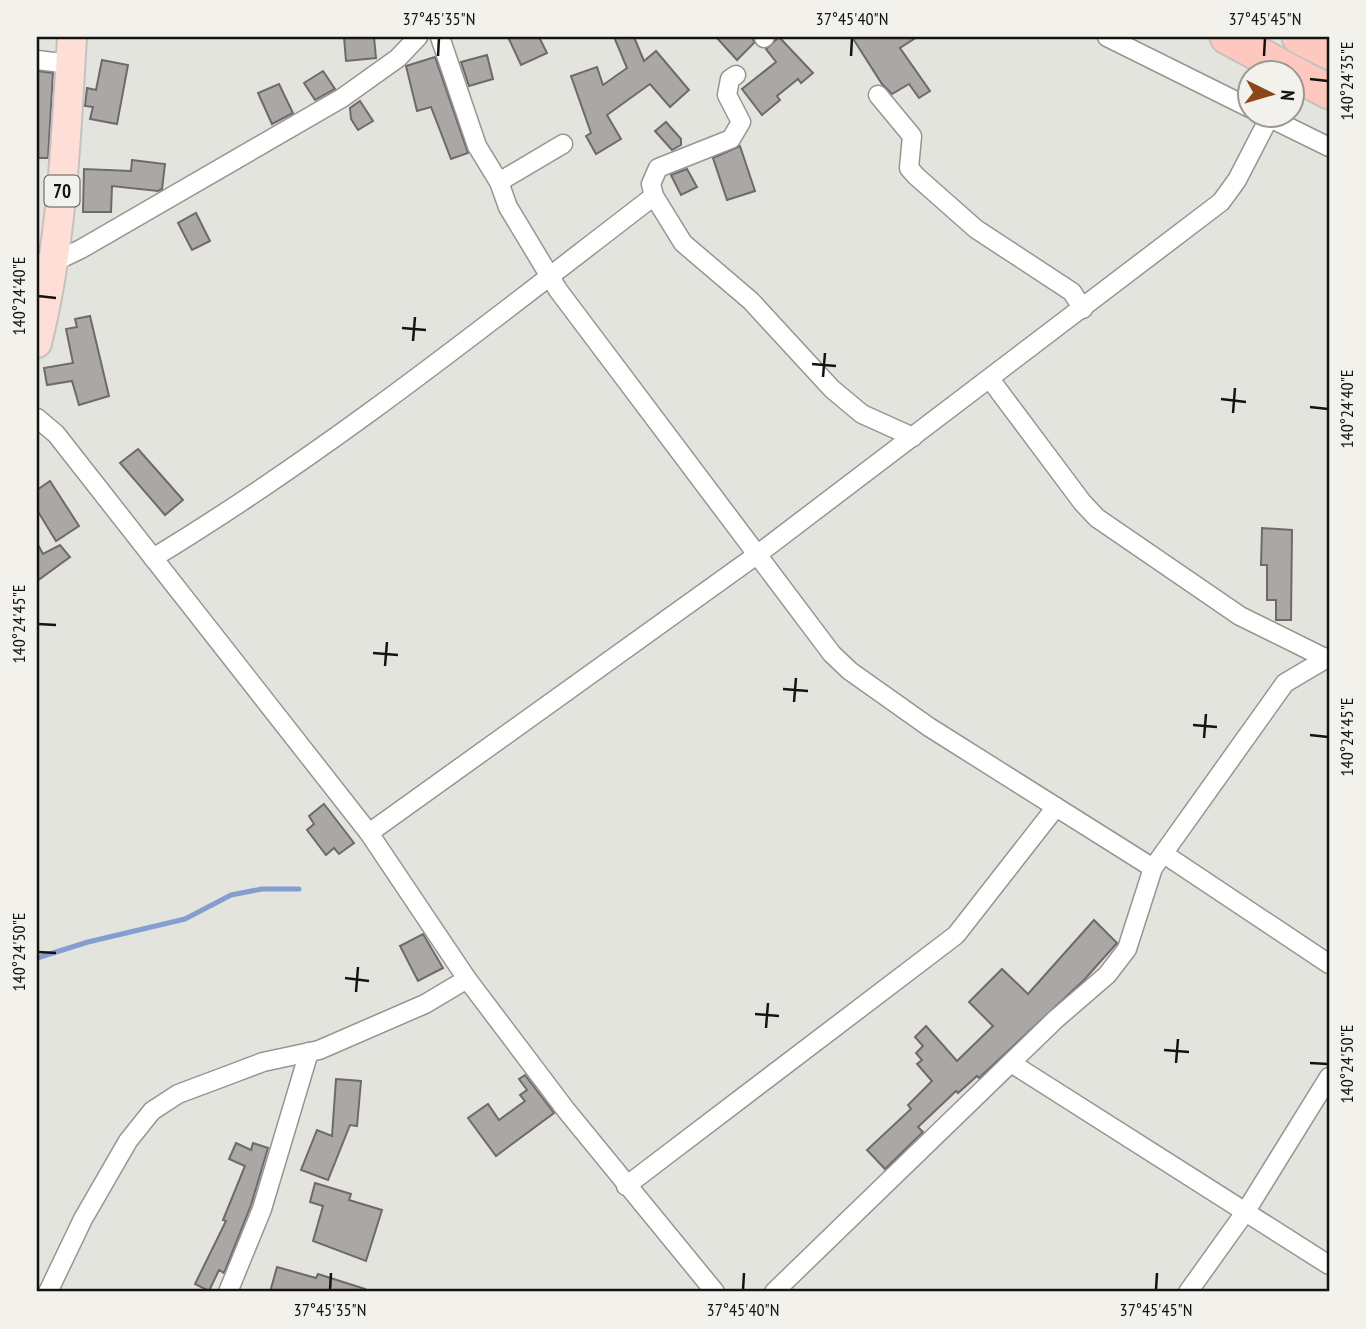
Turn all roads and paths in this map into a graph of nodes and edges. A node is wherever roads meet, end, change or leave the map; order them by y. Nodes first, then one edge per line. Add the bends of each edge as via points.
1 (418, 37) edge
2 (440, 37) edge
3 (1107, 37) edge
4 (1200, 37) edge
5 (1227, 37) edge
6 (1299, 37) edge
7 (1307, 37) edge
8 (71, 50) edge
9 (1329, 52) edge
10 (37, 60) edge
11 (1252, 60) edge
12 (736, 75) dead end
13 (1306, 83) edge
14 (1329, 93) edge
15 (878, 95) dead end
16 (1236, 101) edge
17 (1262, 130) edge
18 (1296, 130) edge
19 (563, 144) dead end
20 (1329, 147) edge
21 (499, 182) junction
22 (654, 196) junction
23 (46, 263) edge
24 (549, 276) junction
25 (1083, 309) junction
26 (37, 343) edge
27 (990, 379) junction
28 (37, 418) edge
29 (913, 437) junction
30 (758, 554) junction
31 (153, 558) junction
32 (1325, 664) edge
33 (1056, 807) junction
34 (369, 833) junction
35 (1158, 861) junction
36 (1329, 964) edge
37 (467, 979) junction
38 (309, 1052) junction
39 (1011, 1063) junction
40 (1329, 1077) edge
41 (626, 1185) junction
42 (1246, 1211) junction
43 (1329, 1265) edge
44 (48, 1292) edge
45 (228, 1292) edge
46 (715, 1292) edge
47 (774, 1292) edge
48 (1188, 1292) edge

1 - 23 street via 398,58 342,98
2 - 21 street via 477,146
3 - 16 street
4 - 11 highway
5 - 14 highway
6 - 9 highway
7 - 9 highway
8 - 10 street
8 - 23 main road, 70
12 - 22 street via 730,79 727,95 741,122 738,129 731,139 658,168 651,184
13 - 14 highway
15 - 25 street via 912,136 909,169 976,229 1072,292
17 - 25 street via 1222,202
18 - 20 street
19 - 21 street
21 - 24 street
22 - 24 street
22 - 29 street via 683,243 751,301 832,390 862,414
23 - 26 main road, 70
24 - 30 street
24 - 31 street via 218,519
25 - 27 street
27 - 29 street
27 - 32 street via 1097,518 1240,616
28 - 31 street via 56,434
29 - 30 street
30 - 33 street via 832,654 850,671
30 - 34 street
31 - 34 street
32 - 35 street via 1285,683
33 - 35 street
33 - 41 street via 949,941
34 - 37 street
35 - 36 street
35 - 39 street via 1127,949 1107,975
37 - 38 street via 425,1004
37 - 41 street
38 - 44 street via 263,1062 178,1094 152,1111 128,1142 83,1219
38 - 45 street via 262,1209
39 - 42 street
39 - 47 street
40 - 42 street
41 - 46 street
42 - 43 street
42 - 48 street

